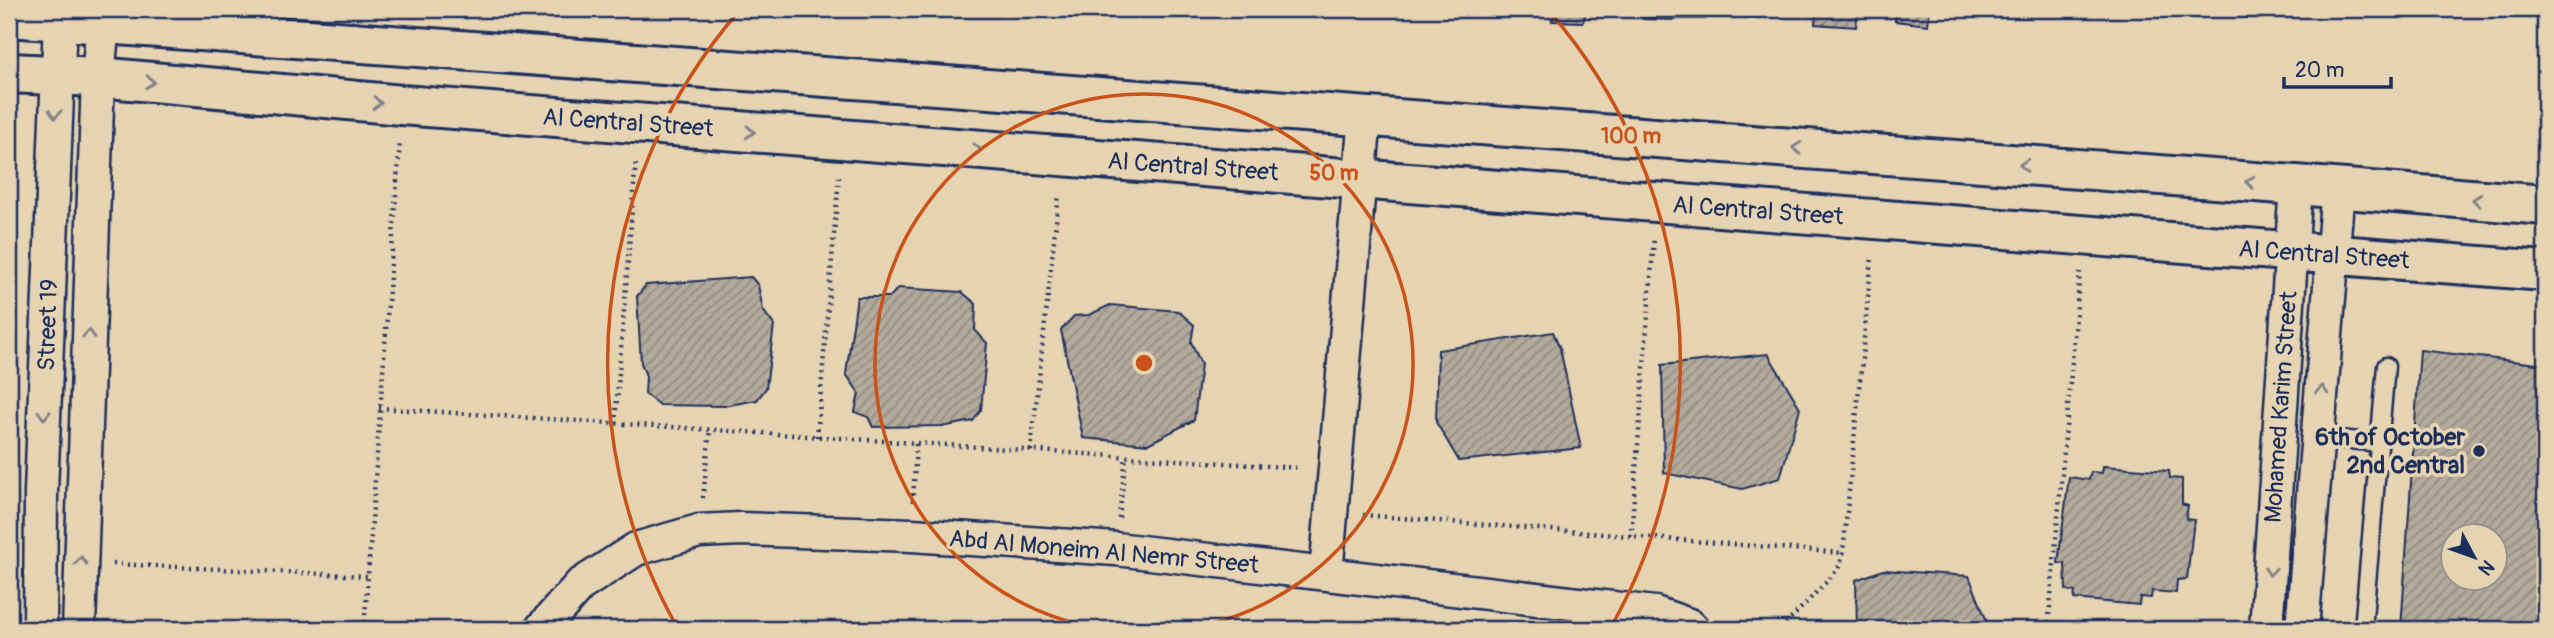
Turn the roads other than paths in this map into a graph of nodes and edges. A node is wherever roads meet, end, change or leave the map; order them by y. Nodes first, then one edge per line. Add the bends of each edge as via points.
1 (9, 17) edge
2 (60, 21) junction
3 (103, 23) junction
4 (9, 73) edge
5 (57, 75) junction
6 (98, 78) junction
7 (1365, 116) junction
8 (1359, 180) junction
9 (2296, 185) junction
10 (2338, 188) junction
11 (2545, 205) edge
12 (2292, 253) junction
13 (2333, 255) junction
14 (2545, 271) edge
15 (2386, 366) dead end
16 (2318, 437) junction
17 (2380, 443) junction
18 (1326, 574) junction
19 (40, 629) edge
20 (79, 629) edge
21 (541, 629) edge
22 (1693, 629) edge
23 (2266, 629) edge
24 (2302, 629) edge
25 (2363, 629) edge

1 - 2 street
2 - 3 street
2 - 5 street, Street 19
3 - 6 street, Street 19
3 - 7 street
4 - 5 street, Al Central Street
5 - 6 street, Al Central Street
5 -> 19 street, Street 19
6 -> 8 street, Al Central Street
20 -> 6 street, Street 19
7 - 8 street
9 -> 7 street
8 - 12 street, Al Central Street
8 - 18 street
9 - 10 street
9 - 12 street, Mohamed Karim Street
11 -> 10 street
10 - 13 street, Mohamed Karim Street
12 - 13 street, Al Central Street
12 -> 23 street, Mohamed Karim Street
13 - 14 street, Al Central Street
16 -> 13 street, Mohamed Karim Street
15 - 17 lane
16 - 17 lane
16 - 24 street, Mohamed Karim Street
17 - 25 lane
18 - 21 street, Abd Al Moneim Al Nemr Street via 1116,549 912,535 699,531 636,550 580,585
18 - 22 street, Abd Al Moneim Al Nemr Street via 1654,613

